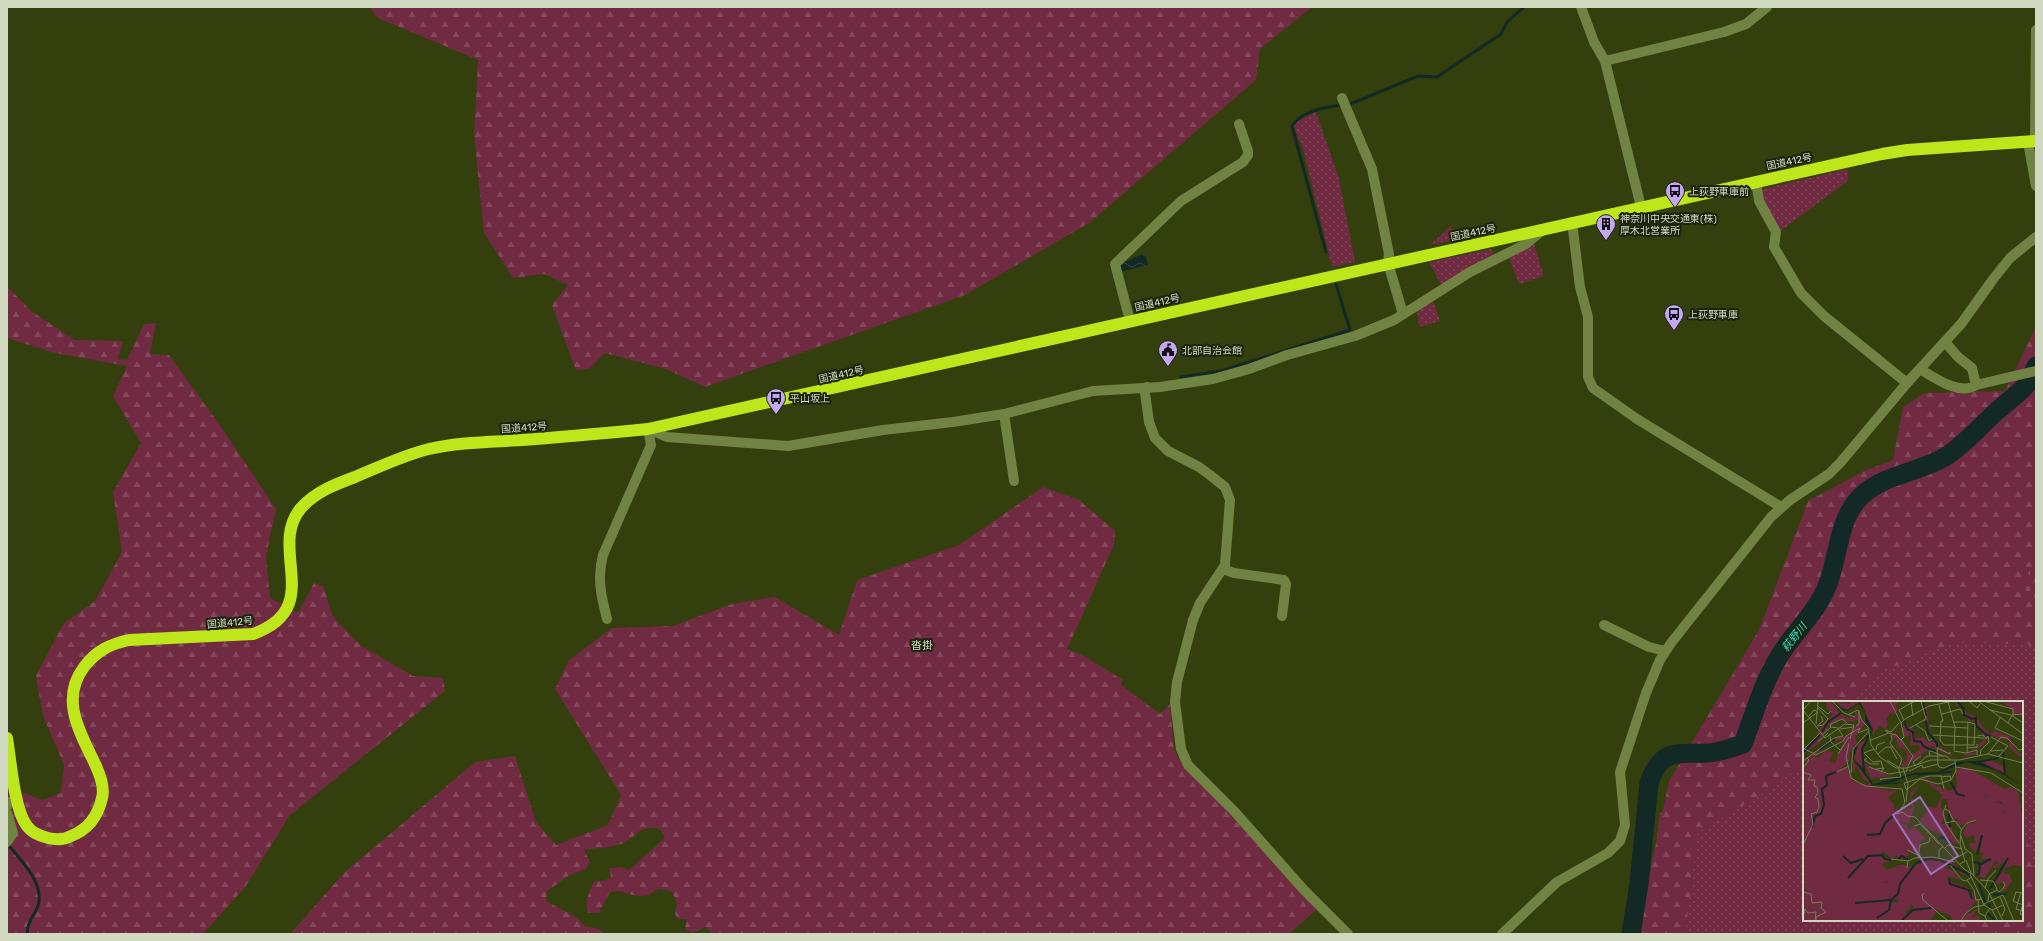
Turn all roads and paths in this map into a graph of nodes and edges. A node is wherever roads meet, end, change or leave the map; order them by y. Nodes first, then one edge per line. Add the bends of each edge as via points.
1 (1580, 7) edge
2 (1767, 7) edge
3 (2036, 30) edge
4 (1605, 61) junction
5 (1343, 102) dead end
6 (1239, 124) dead end
7 (2033, 142) edge
8 (1756, 181) junction
9 (2036, 186) edge
10 (1641, 207) junction
11 (1572, 222) junction
12 (1546, 228) junction
13 (2036, 237) edge
14 (1388, 263) junction
15 (1403, 314) junction
16 (1130, 321) junction
17 (1945, 342) junction
18 (1920, 369) junction
19 (2036, 371) edge
20 (1907, 383) junction
21 (1976, 385) junction
22 (1147, 387) junction
23 (1004, 414) junction
24 (648, 428) junction
25 (1014, 481) dead end
26 (1781, 507) junction
27 (1223, 569) junction
28 (1282, 616) dead end
29 (607, 618) dead end
30 (1604, 625) dead end
31 (1665, 651) junction
32 (7, 738) edge
33 (12, 803) edge
34 (7, 813) edge
35 (9, 839) edge
36 (1348, 934) edge
37 (1502, 934) edge

1 - 4 street
2 - 4 street via 1746,24 1724,32
3 - 7 street
4 - 10 street
5 - 14 street via 1372,169 1389,254
6 - 16 street via 1248,151 1243,162 1181,201 1116,264
7 - 8 highway, 国道412号 via 1907,150
7 - 9 street
8 - 10 highway, 国道412号
8 - 20 street via 1759,201 1776,232 1774,247 1801,293 1824,316
10 - 11 highway, 国道412号
11 - 12 highway, 国道412号
11 - 26 street via 1580,288 1588,317 1588,377 1593,388 1637,419
12 - 14 highway, 国道412号
12 - 15 street via 1526,244 1470,272
13 - 17 street via 2010,258
14 - 15 street
14 - 16 highway, 国道412号
15 - 22 street via 1355,336 1237,372 1175,385
16 - 24 highway, 国道412号
17 - 18 street
17 - 21 street via 1972,368
18 - 20 street
18 - 21 street via 1961,389 1970,389
19 - 21 street
20 - 26 street via 1829,474
22 - 23 street via 1093,390
22 - 27 street via 1145,392 1149,422 1161,444 1222,484 1230,497
23 - 24 street via 788,446 667,437
23 - 25 street
24 - 29 street via 651,445 603,555 599,570
24 - 33 highway, 国道412号 via 429,449 390,462 312,497 300,509 290,532 290,600 277,622 253,634 129,640 101,650 81,671 73,692 75,720 99,772 103,796 90,825 80,833 67,838 55,840 44,837 28,828
26 - 31 street
27 - 28 street via 1284,580 1286,584
27 - 36 street via 1200,603 1182,656 1175,694 1180,749 1188,764
30 - 31 street via 1649,647
31 - 37 street via 1646,693 1620,772 1619,784 1625,825 1620,841 1608,853 1557,882
32 - 33 highway, 国道412号
34 - 35 street via 13,833

